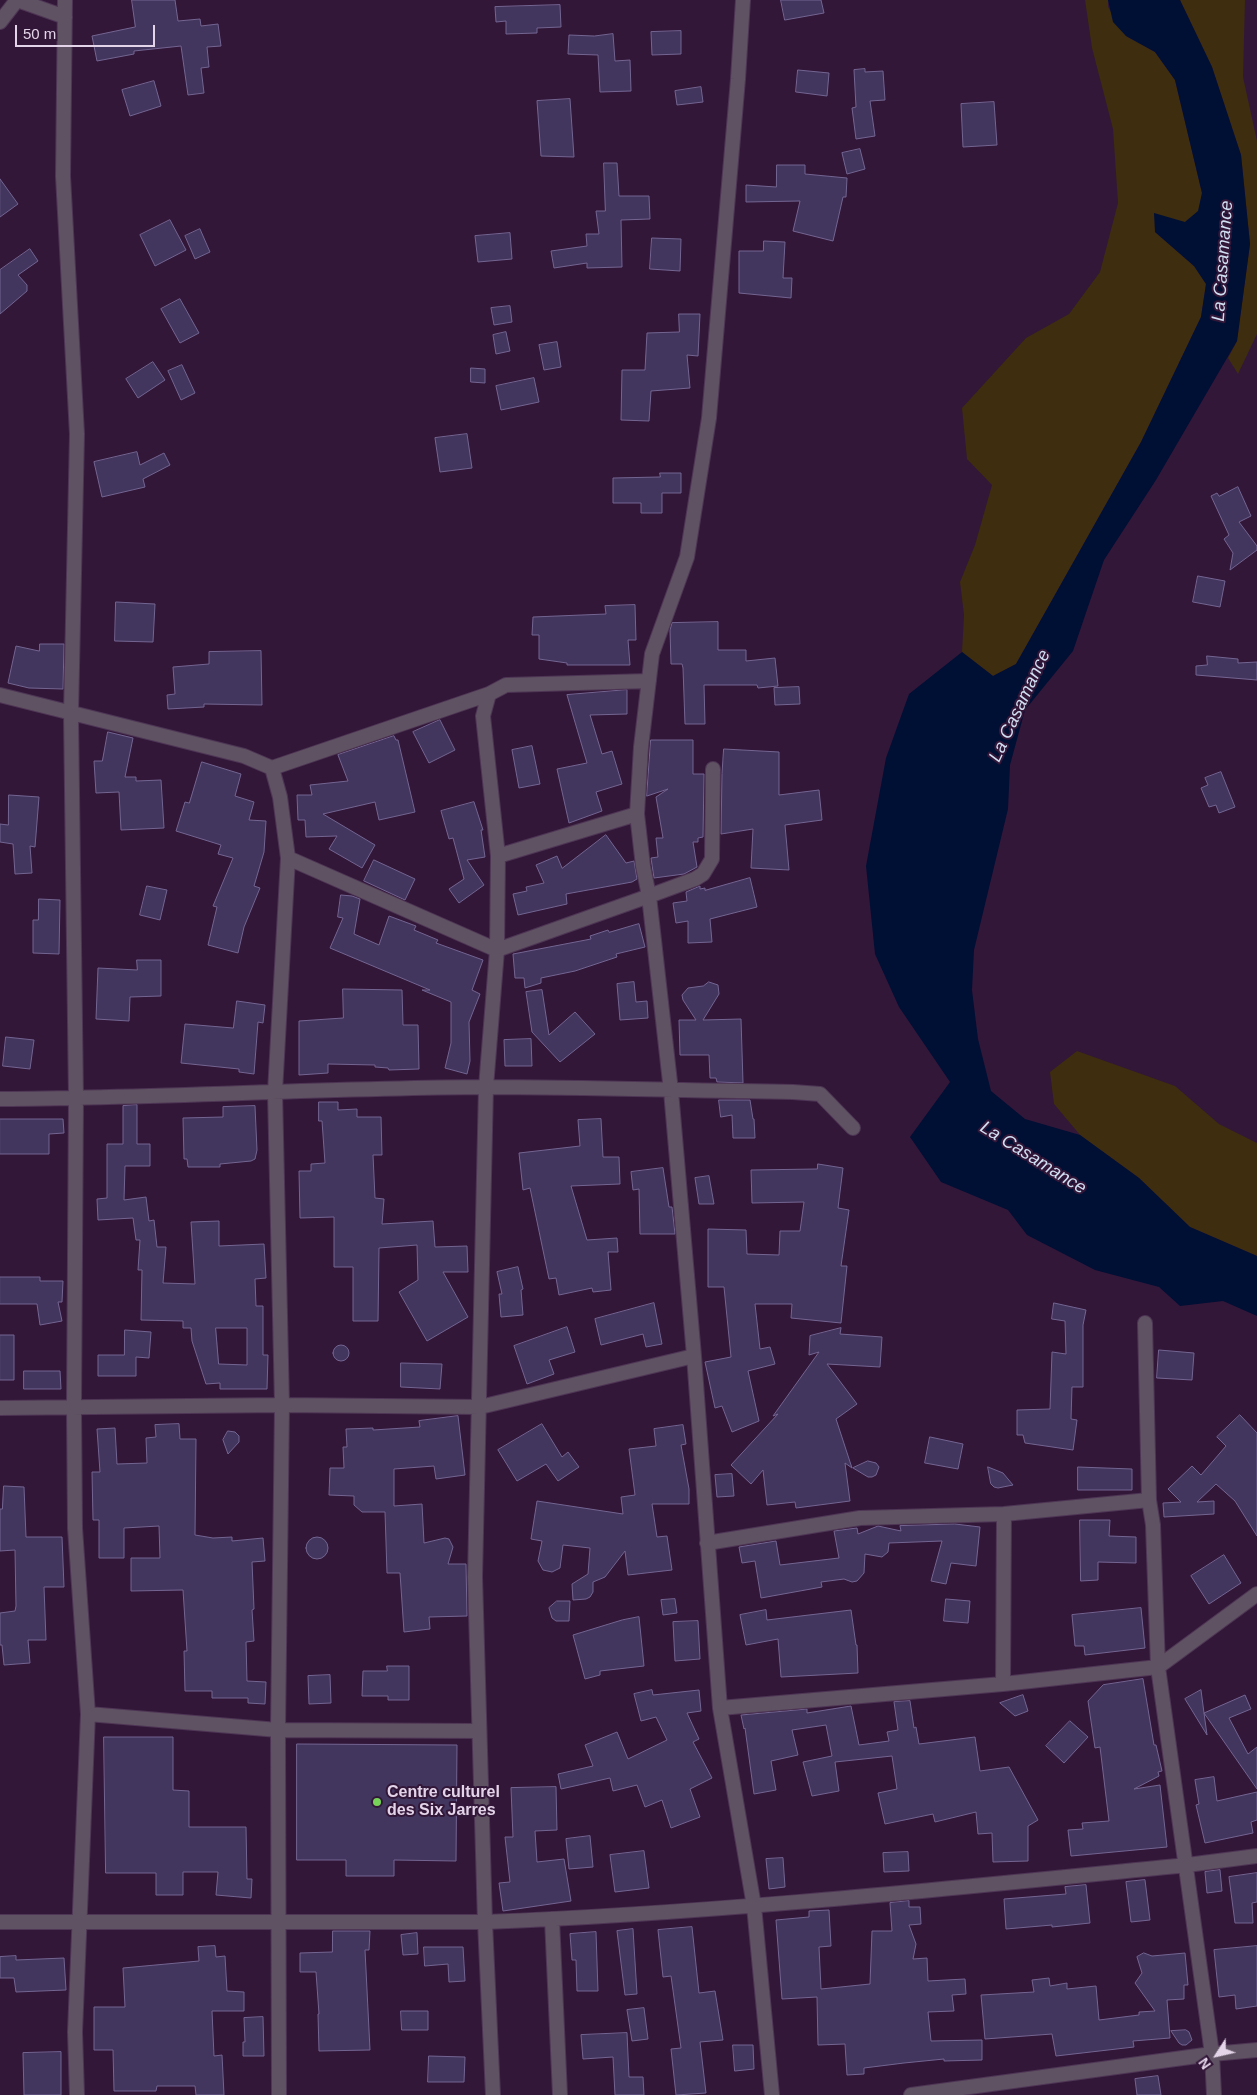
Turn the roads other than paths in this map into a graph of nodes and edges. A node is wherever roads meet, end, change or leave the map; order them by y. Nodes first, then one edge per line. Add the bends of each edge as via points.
1 (17, 0) edge
2 (65, 0) edge
3 (743, 0) edge
4 (65, 17) junction
5 (0, 22) edge
6 (649, 681) junction
7 (489, 694) junction
8 (0, 695) edge
9 (72, 714) junction
10 (272, 768) junction
11 (713, 769) dead end
12 (637, 814) junction
13 (498, 856) junction
14 (288, 858) junction
15 (649, 896) junction
16 (498, 950) junction
17 (486, 1087) junction
18 (671, 1091) junction
19 (275, 1092) junction
20 (0, 1099) edge
21 (76, 1099) junction
22 (853, 1128) dead end
23 (1145, 1323) dead end
24 (694, 1356) junction
25 (282, 1405) junction
26 (74, 1407) junction
27 (480, 1407) junction
28 (0, 1408) edge
29 (1149, 1500) junction
30 (1004, 1514) junction
31 (707, 1543) junction
32 (1257, 1594) edge
33 (1158, 1667) junction
34 (1003, 1684) junction
35 (720, 1708) junction
36 (88, 1714) junction
37 (278, 1730) junction
38 (479, 1731) junction
39 (1257, 1856) edge
40 (1186, 1865) junction
41 (754, 1906) junction
42 (552, 1919) junction
43 (80, 1921) junction
44 (0, 1922) edge
45 (279, 1922) junction
46 (485, 1922) junction
47 (1257, 2050) edge
48 (1212, 2054) junction
49 (77, 2095) edge
50 (279, 2095) edge
51 (492, 2095) edge
52 (560, 2095) edge
53 (772, 2095) edge
54 (911, 2095) edge
55 (1214, 2095) edge

1 - 4 street
1 - 5 street
2 - 4 street
3 - 6 street via 709,418 687,557 652,654
4 - 9 street via 63,176 77,434
6 - 7 street via 506,685
6 - 12 street
7 - 10 street
7 - 13 street via 483,716
8 - 9 street
9 - 10 street via 244,756
9 - 21 street
10 - 14 street via 280,797
11 - 15 street via 712,859 703,874
12 - 13 street
12 - 15 street
13 - 16 street
14 - 16 street
14 - 19 street
15 - 16 street
15 - 18 street
16 - 17 street
17 - 18 street
17 - 19 street
17 - 27 street
18 - 22 street via 820,1094
18 - 24 street
19 - 21 street
19 - 25 street
20 - 21 street
21 - 26 street
23 - 29 street
24 - 27 street
24 - 31 street
25 - 26 street
25 - 27 street
25 - 37 street
26 - 28 street
26 - 36 street via 75,1528
27 - 38 street via 476,1578
29 - 30 street
29 - 33 street via 1153,1525
30 - 31 street via 860,1518
30 - 34 street
31 - 35 street
32 - 33 street
33 - 34 street
33 - 40 street
34 - 35 street
35 - 41 street
36 - 37 street
36 - 43 street
37 - 38 street
37 - 45 street
38 - 46 street
39 - 40 street
40 - 41 street
40 - 48 street
41 - 42 street
41 - 53 street
42 - 46 street
42 - 52 street
43 - 44 street
43 - 45 street
43 - 49 street via 75,2032
45 - 46 street
45 - 50 street
46 - 51 street
47 - 48 street
48 - 54 street
48 - 55 street

